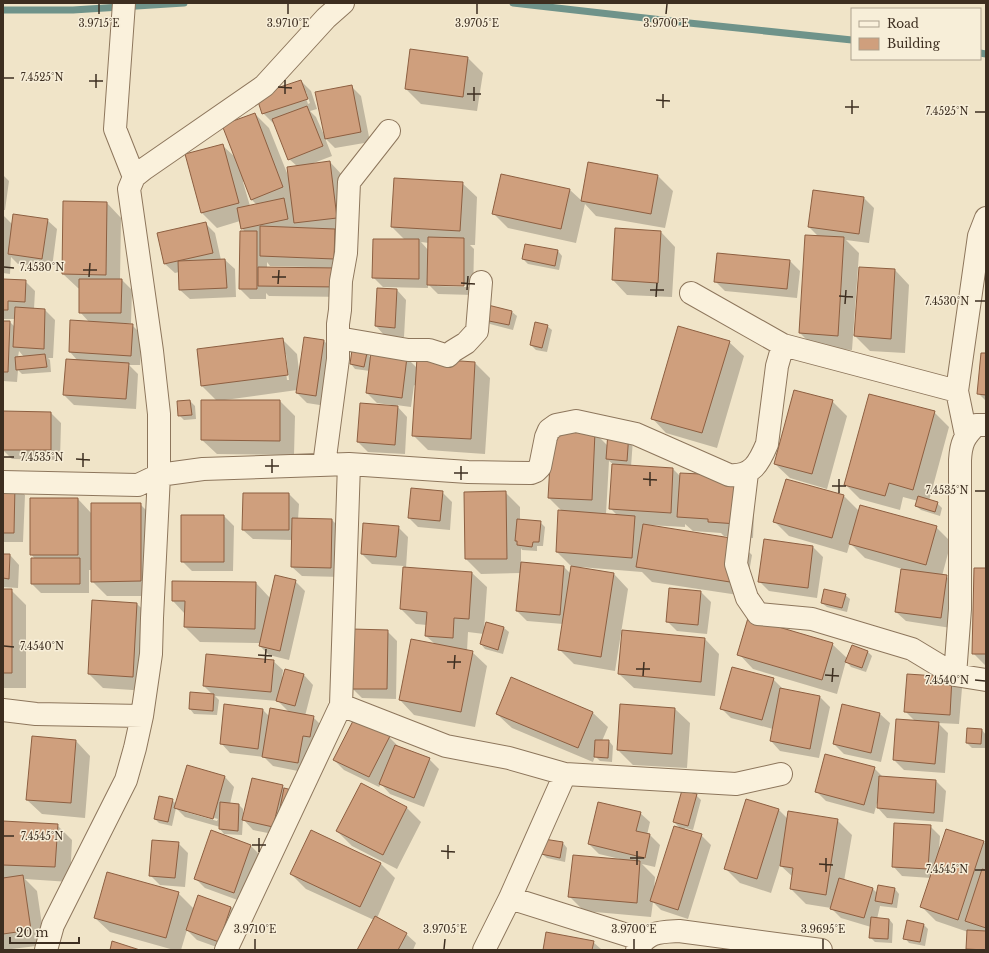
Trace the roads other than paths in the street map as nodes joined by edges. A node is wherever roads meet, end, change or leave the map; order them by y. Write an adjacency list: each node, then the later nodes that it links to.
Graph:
1 (124, 3): 4 (street)
2 (343, 3): 4 (street)
3 (389, 131): 8 (street)
4 (134, 177): 16 (street)
5 (986, 218): 10 (street)
6 (481, 282): 8 (street)
7 (691, 293): 9 (street)
8 (338, 338): 14 (street)
9 (783, 345): 10 (street); 15 (street)
10 (957, 391): 12 (street)
11 (986, 424): 12 (street)
12 (966, 435): 18 (street)
13 (349, 464): 14 (street); 15 (street); 20 (street)
14 (324, 465): 16 (street)
15 (747, 472): 18 (street)
16 (159, 475): 17 (street); 22 (street)
17 (3, 482)
18 (955, 675): 19 (street)
19 (986, 680)
20 (341, 705): 23 (street); 28 (street)
21 (3, 710): 22 (street)
22 (142, 716): 27 (street)
23 (565, 774): 24 (street); 25 (street)
24 (781, 774)
25 (510, 898): 26 (street); 29 (street)
26 (640, 945): 30 (street)
27 (46, 950)
28 (226, 950)
29 (484, 950)
30 (821, 950)

